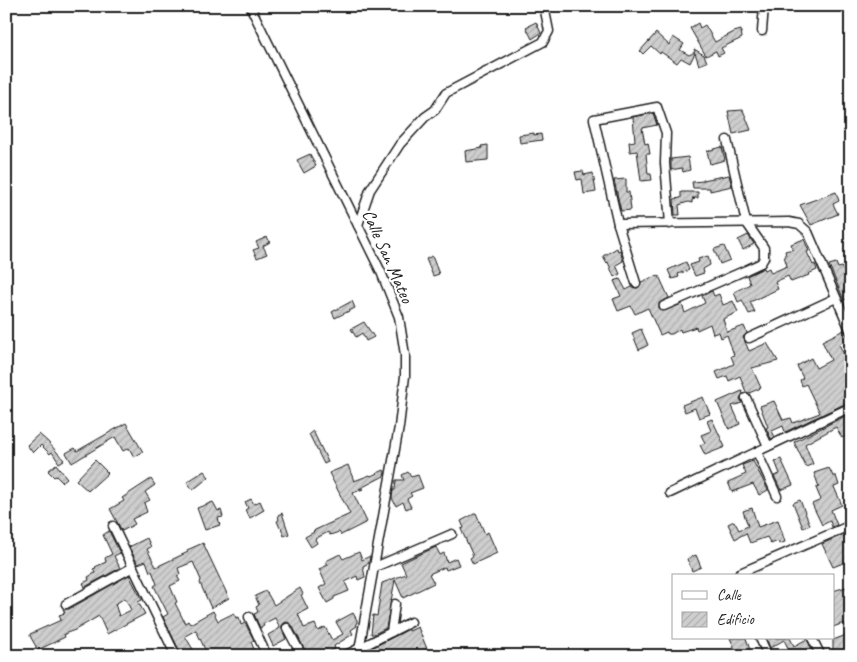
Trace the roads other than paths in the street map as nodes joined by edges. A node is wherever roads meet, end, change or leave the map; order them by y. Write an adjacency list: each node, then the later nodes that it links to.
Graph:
1 (250, 6): 9 (street, Calle San Mateo)
2 (544, 6): 9 (street)
3 (764, 6): 4 (street)
4 (762, 31)
5 (726, 140): 6 (street)
6 (746, 222): 8 (street); 11 (street); 12 (street)
7 (618, 224): 8 (street); 8 (street); 10 (street)
8 (670, 224)
9 (358, 225): 25 (street, Calle San Mateo)
10 (636, 283)
11 (836, 298): 13 (street); 14 (street)
12 (664, 306)
13 (851, 332)
14 (749, 338)
15 (746, 398): 17 (street)
16 (851, 407): 17 (street)
17 (768, 446): 18 (street)
18 (757, 452): 19 (street); 20 (street)
19 (670, 494)
20 (777, 496)
21 (851, 525): 26 (street)
22 (113, 526): 24 (street)
23 (452, 534): 25 (street)
24 (133, 567): 27 (street); 36 (street)
25 (374, 567): 35 (street, Calle San Mateo)
26 (741, 574)
27 (66, 604)
28 (395, 604): 32 (street)
29 (249, 617): 37 (street)
30 (411, 622): 32 (street)
31 (287, 628): 38 (street)
32 (391, 632): 35 (street)
33 (761, 640): 40 (street)
34 (813, 640): 41 (street)
35 (359, 652): 39 (street)
36 (176, 656)
37 (267, 656)
38 (302, 656)
39 (344, 656)
40 (768, 656)
41 (821, 656)

